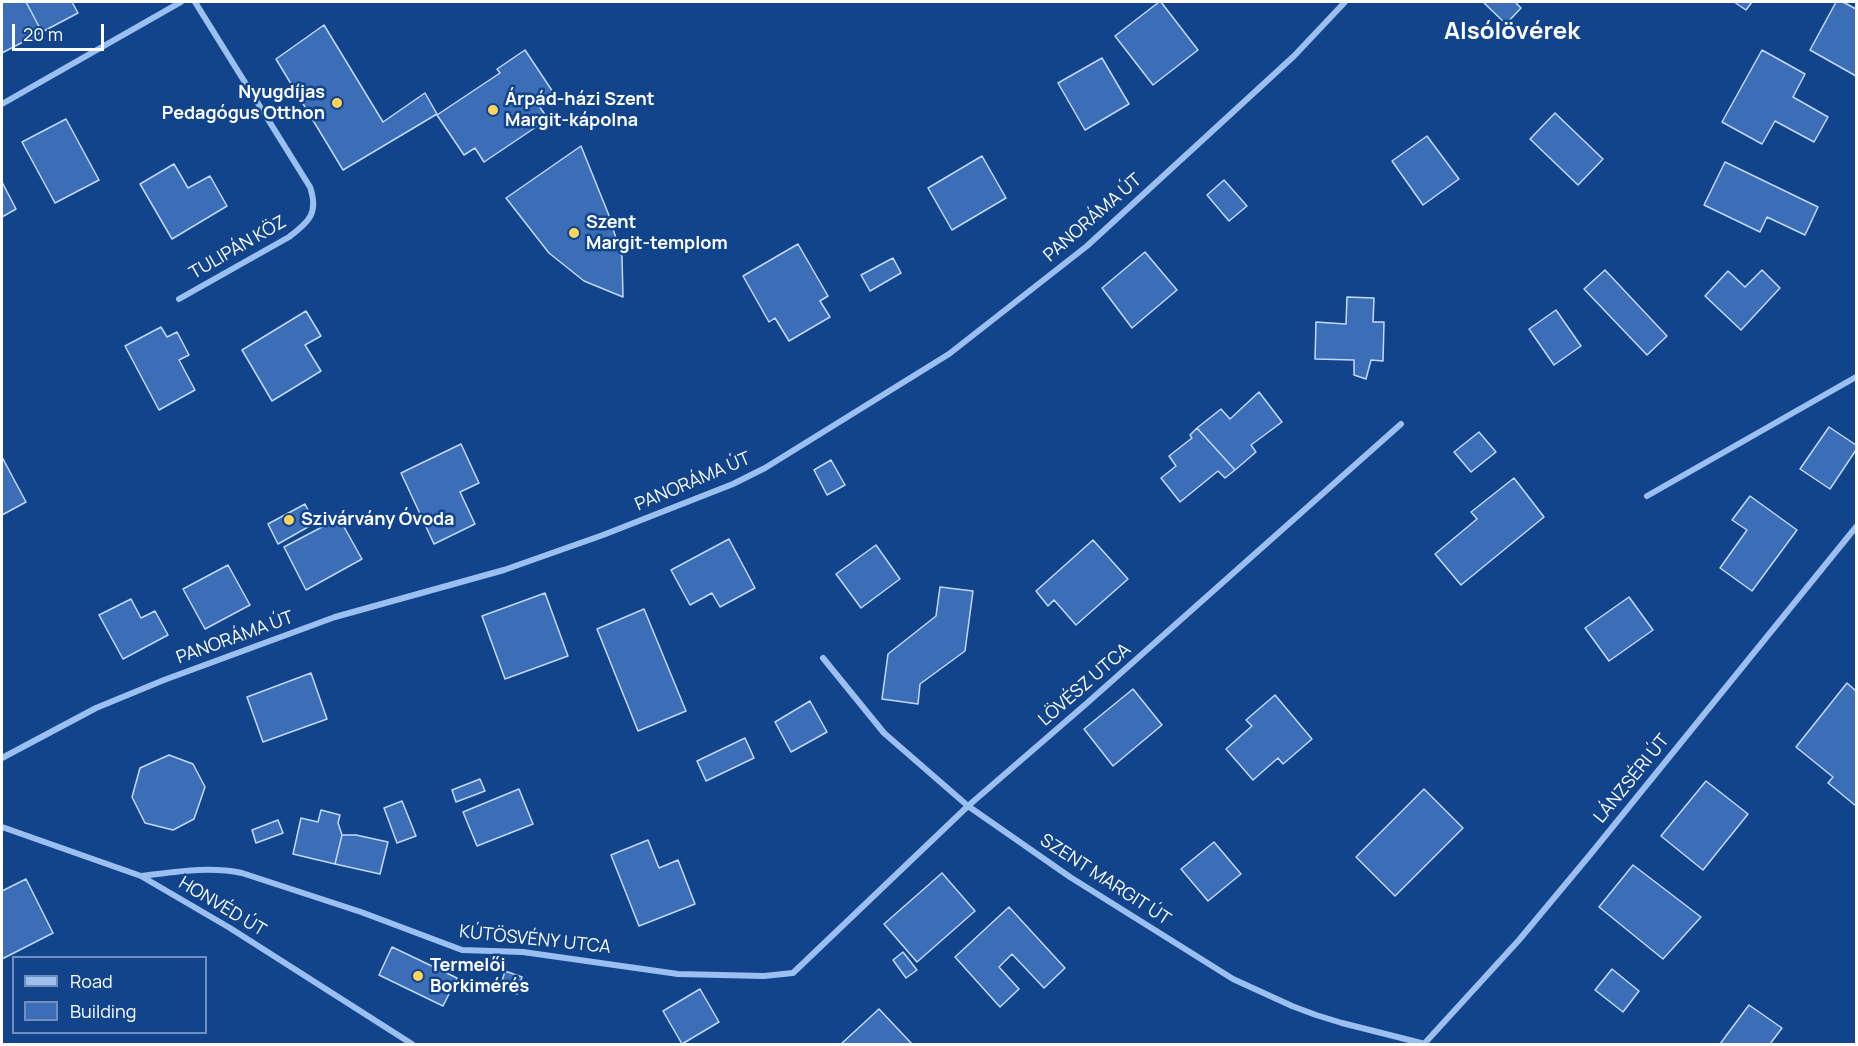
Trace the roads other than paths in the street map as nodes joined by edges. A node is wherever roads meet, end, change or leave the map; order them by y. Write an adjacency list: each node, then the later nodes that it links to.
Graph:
1 (181, 2): 4 (street)
2 (195, 2): 5 (street, TULIPÁN KÖZ)
3 (1346, 2): 11 (street, PANORÁMA ÚT)
4 (2, 104)
5 (179, 299)
6 (1857, 377): 8 (street)
7 (1401, 424): 12 (street, LÖVÉSZ UTCA)
8 (1647, 496)
9 (1857, 527): 18 (street, LÁNZSÉRI ÚT)
10 (824, 657): 12 (street, SZENT MARGIT ÚT)
11 (2, 758)
12 (968, 806): 15 (street, LÖVÉSZ UTCA); 18 (street, SZENT MARGIT ÚT)
13 (2, 827): 14 (street, HONVÉD ÚT)
14 (141, 876): 15 (street, KÚTÖSVÉNY UTCA); 16 (street, HONVÉD ÚT)
15 (793, 972)
16 (412, 1044)
17 (1416, 1044): 18 (street)
18 (1424, 1044)

